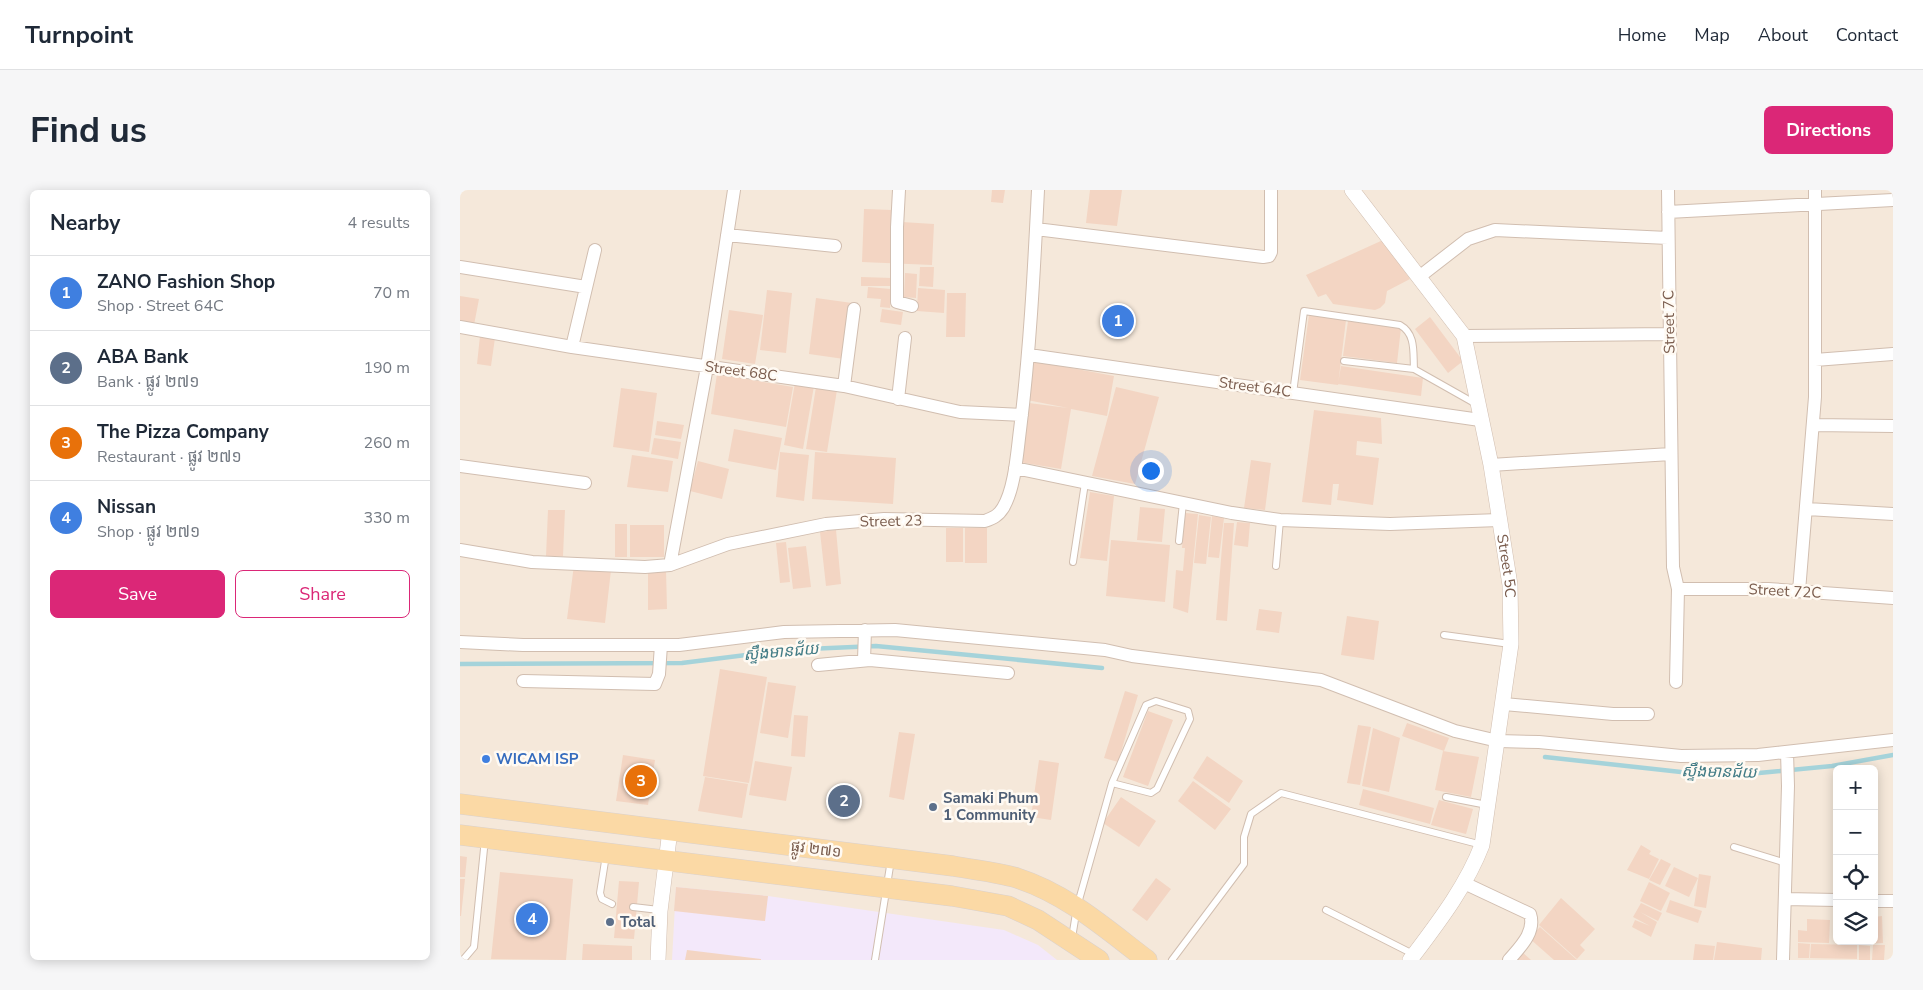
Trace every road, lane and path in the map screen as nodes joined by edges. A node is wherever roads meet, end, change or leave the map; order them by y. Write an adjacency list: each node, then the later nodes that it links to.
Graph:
1 (734, 190): 12 (street)
2 (899, 190): 19 (street)
3 (1038, 190): 11 (street, Street 23)
4 (1271, 190): 11 (street)
5 (1352, 190): 17 (street, Street 5C)
6 (1668, 190): 10 (street, Street 7C)
7 (1815, 190): 9 (street)
8 (1893, 200): 9 (street)
9 (1816, 206): 10 (street); 28 (street)
10 (1668, 212): 13 (street, Street 7C)
11 (1036, 229): 27 (street, Street 23)
12 (727, 235): 14 (street); 30 (street)
13 (1668, 238): 17 (street); 22 (street, Street 7C)
14 (835, 246)
15 (595, 250): 18 (street)
16 (460, 267): 18 (street)
17 (1419, 277): 23 (street, Street 5C)
18 (586, 287): 25 (street)
19 (912, 306)
20 (854, 309): 32 (street)
21 (460, 327): 25 (street, Street 68C)
22 (1669, 334): 23 (street); 40 (street, Street 7C)
23 (1464, 336): 35 (street, Street 5C)
24 (905, 338): 34 (street)
25 (572, 346): 30 (street, Street 68C)
26 (1893, 354): 28 (street)
27 (1029, 355): 33 (street, Street 64C); 36 (street, Street 23)
28 (1814, 360): 38 (street)
29 (1344, 361): 31 (lane)
30 (707, 367): 32 (street, Street 68C); 54 (street)
31 (1414, 369): 33 (lane); 35 (lane)
32 (844, 386): 34 (street, Street 68C)
33 (1293, 393): 37 (street, Street 64C)
34 (898, 399): 36 (street, Street 68C)
35 (1478, 404): 37 (street, Street 5C)
36 (1022, 415): 43 (street, Street 23)
37 (1480, 420): 41 (street, Street 5C)
38 (1813, 425): 39 (street); 47 (street)
39 (1893, 426)
40 (1671, 454): 41 (street); 56 (street, Street 7C)
41 (1491, 465): 50 (street, Street 5C)
42 (460, 466): 44 (street)
43 (1015, 468): 45 (street); 54 (street, Street 23)
44 (585, 483)
45 (1085, 483): 46 (street); 53 (lane)
46 (1183, 502): 49 (street); 51 (lane)
47 (1806, 509): 48 (street); 57 (street)
48 (1893, 514)
49 (1280, 520): 50 (street); 55 (lane)
50 (1499, 520): 62 (street, Street 5C)
51 (1179, 541)
52 (460, 550): 54 (street, Street 23)
53 (1073, 562)
54 (670, 565)
55 (1276, 566)
56 (1678, 589): 57 (street, Street 72C); 68 (street, Street 7C)
57 (1799, 591): 58 (street, Street 72C)
58 (1893, 598)
59 (864, 634): 63 (street); 64 (street); 72 (street)
60 (1444, 635): 62 (lane)
61 (460, 642): 63 (street)
62 (1511, 644): 69 (street, Street 5C)
63 (661, 650): 67 (street)
64 (864, 658): 65 (street); 66 (street)
65 (818, 665)
66 (1008, 673)
67 (523, 681)
68 (1676, 682)
69 (1504, 704): 70 (street); 72 (street, Street 5C)
70 (1648, 714)
71 (1893, 740): 73 (street)
72 (1498, 741): 73 (street); 77 (street, Street 5C)
73 (1788, 757): 86 (street)
74 (1112, 783): 74 (lane); 95 (lane)
75 (1446, 796): 77 (lane)
76 (460, 804): 78 (main road, ផ្លូវ ២៧១)
77 (1488, 805): 81 (street, Street 5C)
78 (670, 830): 84 (main road, ផ្លូវ ២៧១); 85 (street)
79 (460, 835): 80 (main road, ផ្លូវ ២៧១)
80 (486, 838): 83 (main road, ផ្លូវ ២៧១); 100 (lane)
81 (1482, 845): 87 (street, Street 5C); 105 (lane)
82 (1734, 847): 86 (lane)
83 (606, 853): 85 (main road, ផ្លូវ ២៧១); 93 (lane)
84 (891, 858): 88 (lane); 95 (main road, ផ្លូវ ២៧១)
85 (666, 861): 88 (main road, ផ្លូវ ២៧១); 96 (street)
86 (1786, 863): 89 (street)
87 (1464, 884): 99 (street, Street 5C); 106 (street)
88 (886, 888): 98 (main road, ផ្លូវ ២៧១); 102 (lane)
89 (1785, 899): 90 (street); 107 (street)
90 (1833, 900)
91 (1878, 901): 92 (street)
92 (1893, 901)
93 (612, 904)
94 (633, 907): 96 (lane)
95 (1077, 907): 98 (lane); 104 (main road, ផ្លូវ ២៧១)
96 (660, 910): 101 (street)
97 (1326, 910): 99 (lane)
98 (1071, 940): 103 (main road, ផ្លូវ ២៧១)
99 (1412, 957)
100 (463, 960)
101 (658, 960)
102 (875, 960)
103 (1099, 960)
104 (1147, 960)
105 (1172, 960)
106 (1509, 960)
107 (1783, 960)

